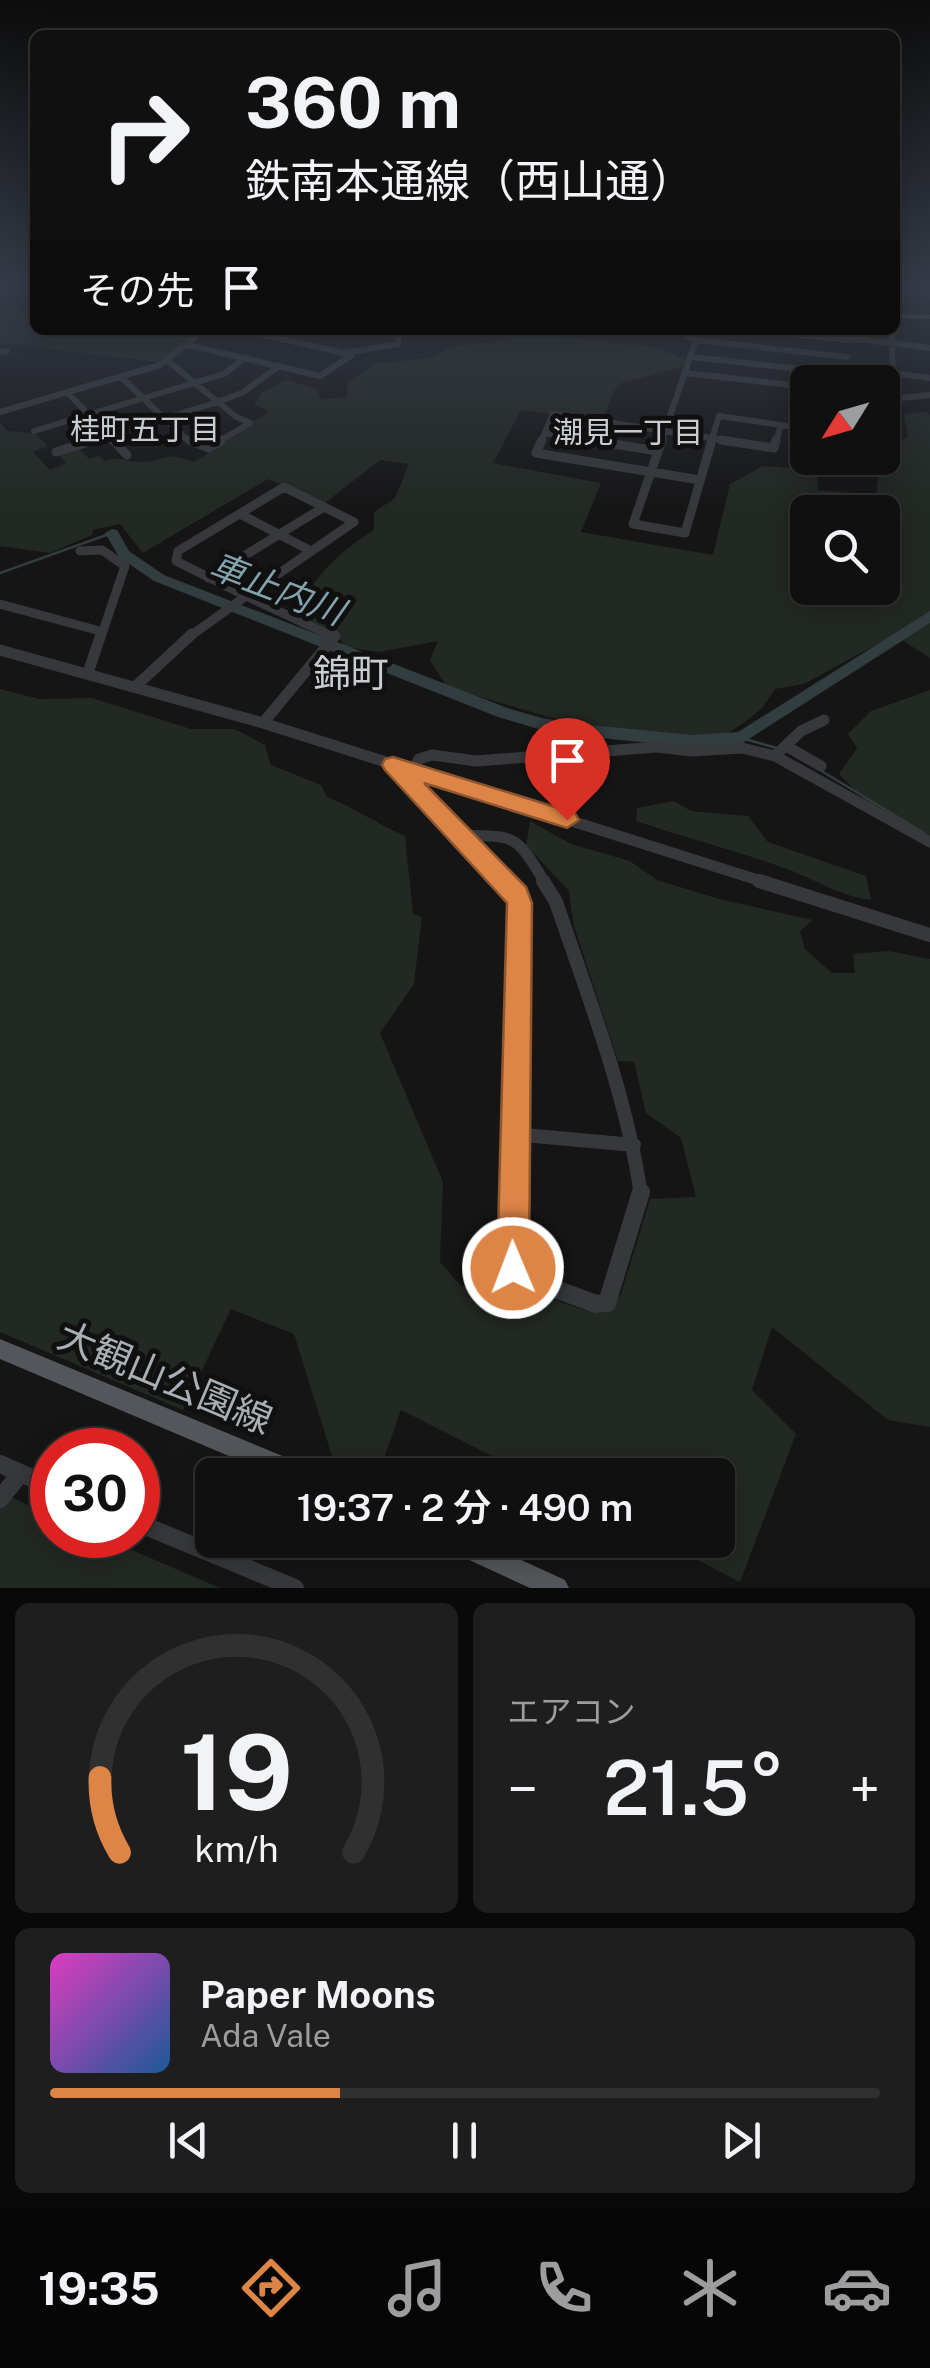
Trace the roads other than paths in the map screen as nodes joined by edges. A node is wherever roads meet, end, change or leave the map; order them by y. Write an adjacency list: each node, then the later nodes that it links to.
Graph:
1 (168, 361): 11 (street); 13 (street)
2 (245, 361): 13 (street)
3 (257, 361): 7 (street)
4 (343, 361): 7 (street)
5 (689, 361): 9 (street)
6 (733, 361): 8 (street)
7 (279, 366): 19 (street)
8 (790, 368)
9 (686, 373): 14 (street); 26 (street)
10 (900, 375): 12 (street)
11 (121, 377): 15 (street); 17 (street)
12 (930, 378)
13 (195, 382): 17 (street); 19 (street)
14 (790, 384)
15 (67, 392): 20 (street); 21 (street)
16 (930, 395): 18 (street)
17 (143, 398): 21 (street); 22 (street)
18 (900, 399)
19 (217, 402): 22 (street); 22 (street)
20 (0, 412)
21 (89, 414): 25 (street); 28 (street)
22 (164, 419): 28 (street)
23 (781, 425): 24 (street); 29 (street); 29 (street)
24 (790, 426)
25 (34, 431)
26 (665, 431): 27 (street); 29 (street); 30 (street)
27 (545, 433): 30 (street); 33 (street)
28 (109, 436): 31 (street); 32 (street)
29 (712, 438): 34 (street)
30 (658, 451): 33 (street)
31 (56, 452)
32 (127, 454)
33 (651, 472): 34 (street); 34 (street)
34 (700, 480)
35 (324, 507): 36 (street); 37 (street); 38 (street)
36 (240, 514): 37 (street); 40 (street)
37 (278, 534): 38 (street); 40 (street)
38 (311, 551): 41 (street)
39 (80, 552): 43 (street)
40 (208, 578): 41 (street)
41 (246, 596): 46 (street); 48 (street)
42 (0, 604): 43 (street)
43 (100, 632): 45 (street)
44 (0, 650): 45 (street)
45 (88, 673): 46 (street)
46 (136, 686): 48 (street)
47 (824, 720): 49 (street)
48 (263, 723): 50 (street)
49 (781, 750): 51 (street); 52 (street); 54 (street)
50 (393, 765): 52 (street); 53 (street)
51 (821, 766)
52 (414, 770): 55 (street)
53 (457, 835): 56 (street); 57 (street)
54 (930, 842)
55 (930, 935)
56 (513, 1134): 57 (street); 57 (street)
57 (634, 1145)
58 (0, 1349): 59 (main road, 大観山公園線)
59 (260, 1458)
60 (0, 1464): 61 (street)
61 (20, 1474): 62 (street); 63 (street)
62 (30, 1478)
63 (0, 1499)
64 (160, 1532): 67 (street)
65 (485, 1558): 66 (main road)
66 (526, 1580): 68 (main road)
67 (295, 1588)
68 (556, 1588)

